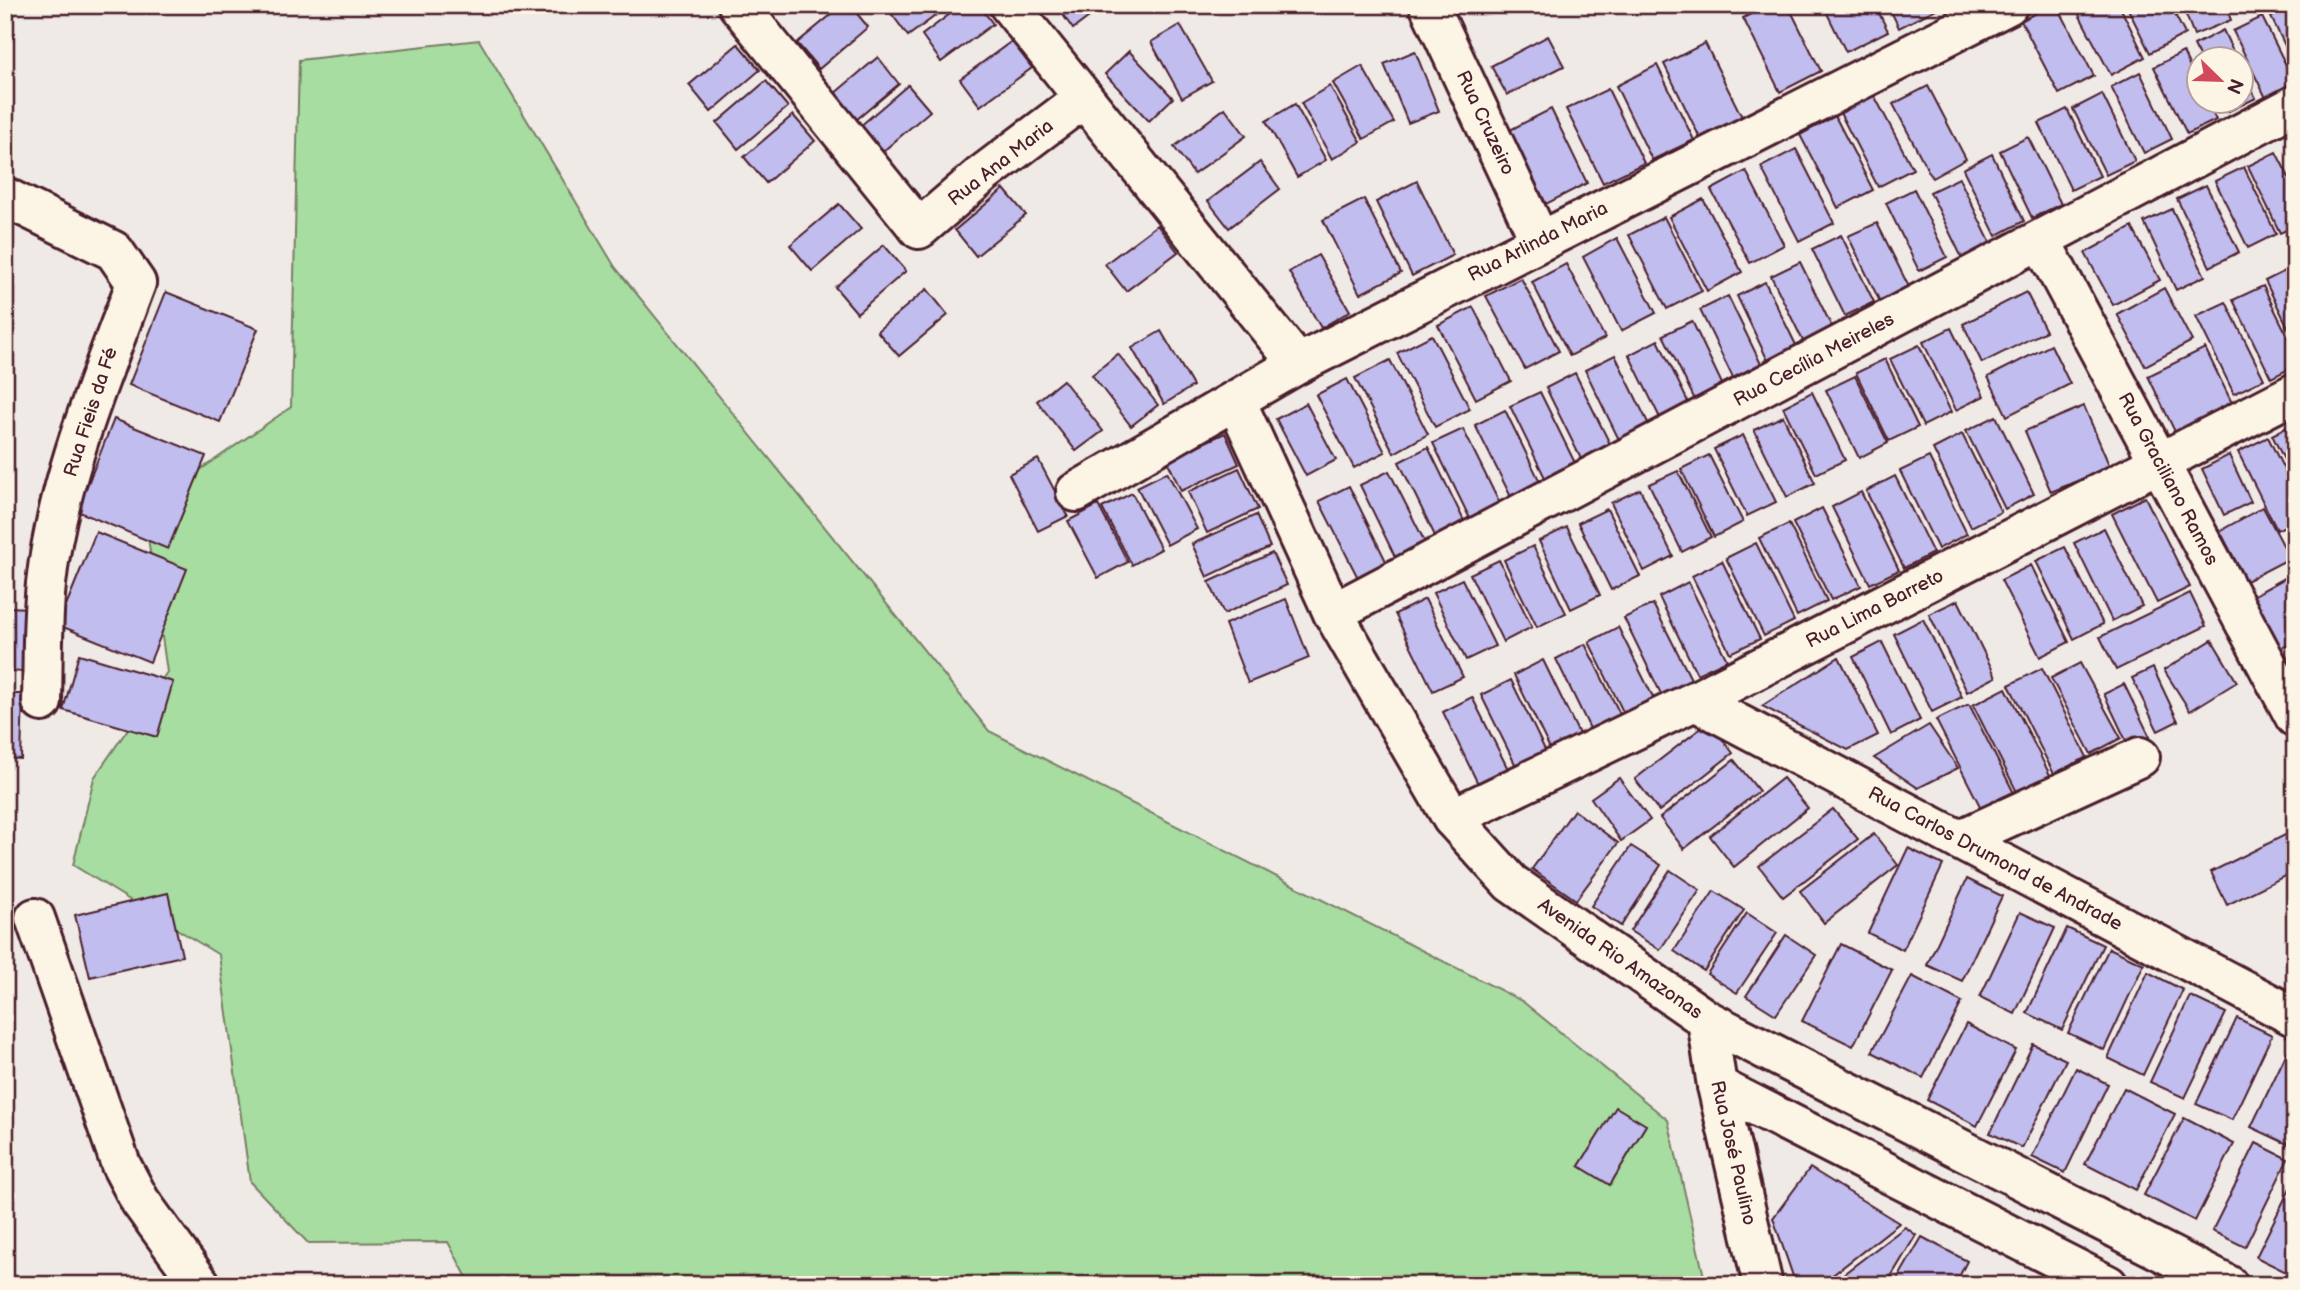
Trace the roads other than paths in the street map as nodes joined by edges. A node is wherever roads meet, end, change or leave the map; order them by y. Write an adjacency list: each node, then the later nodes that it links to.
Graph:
1 (738, 5): 5 (street, Rua Ana Maria)
2 (1009, 5): 5 (street)
3 (1429, 5): 8 (street, Rua Cruzeiro)
4 (2008, 5): 8 (street, Rua Arlinda Maria)
5 (1084, 98): 10 (street)
6 (2295, 105): 9 (street, Rua Cecília Meireles)
7 (5, 197): 18 (street, Rua Fieis da Fé)
8 (1540, 241): 10 (street, Rua Arlinda Maria)
9 (2041, 241): 13 (street, Rua Graciliano Ramos); 15 (street, Rua Cecília Meireles)
10 (1298, 364): 12 (street, Rua Arlinda Maria)
11 (2295, 393): 13 (street, Rua Lima Barreto)
12 (1236, 401): 14 (street, Rua Arlinda Maria); 15 (street, Avenida Rio Amazonas)
13 (2159, 463): 16 (street, Rua Graciliano Ramos); 17 (street, Rua Lima Barreto)
14 (1076, 492)
15 (1333, 613): 20 (street, Avenida Rio Amazonas)
16 (2289, 692)
17 (1695, 701): 20 (street, Rua Lima Barreto); 21 (street, Rua Carlos Drumond de Andrade)
18 (42, 702)
19 (2140, 757): 21 (street)
20 (1452, 818): 24 (street, Avenida Rio Amazonas)
21 (1959, 840): 23 (street, Rua Carlos Drumond de Andrade)
22 (36, 918): 26 (street)
23 (2295, 1017)
24 (1707, 1020): 25 (street, Rua José Paulino); 29 (street, Avenida Rio Amazonas)
25 (1717, 1086): 27 (street, Rua José Paulino); 28 (street)
26 (201, 1285)
27 (1763, 1285)
28 (2108, 1285)
29 (2228, 1285)

